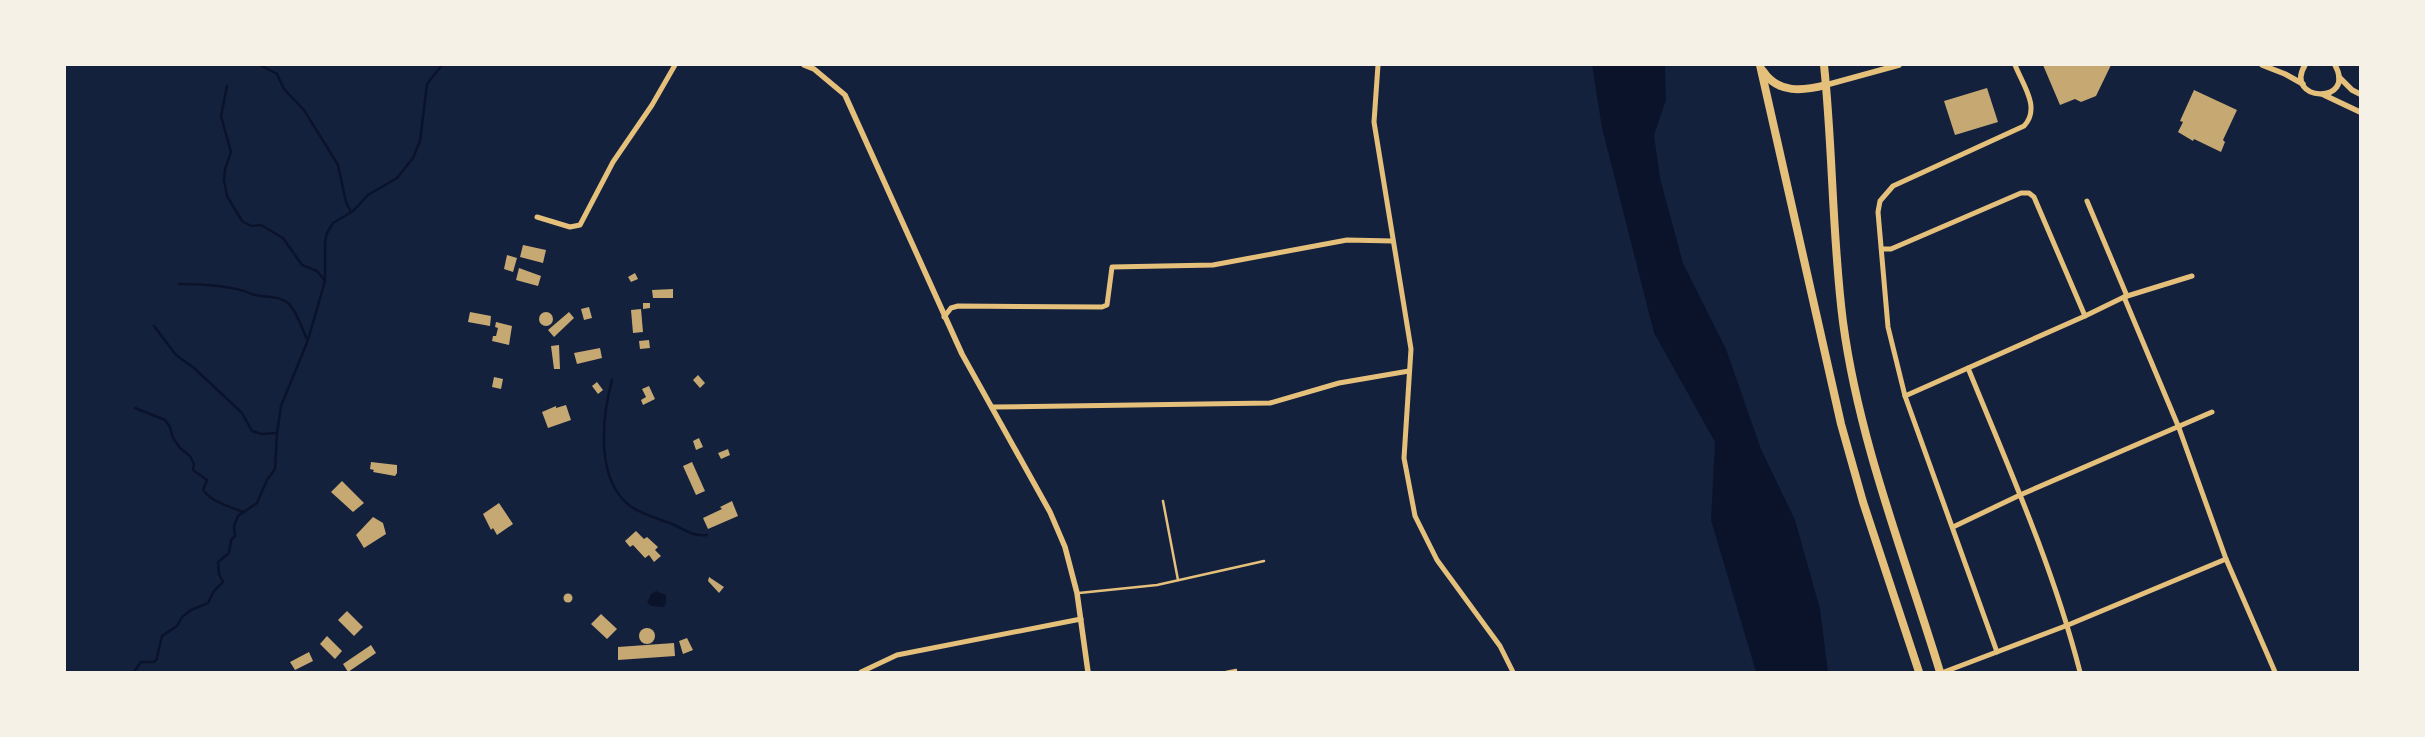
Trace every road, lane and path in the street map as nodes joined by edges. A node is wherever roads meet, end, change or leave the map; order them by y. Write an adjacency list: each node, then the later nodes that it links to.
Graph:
1 (674, 65): 18 (street)
2 (804, 65): 24 (street)
3 (1378, 65): 19 (street)
4 (1760, 65): 12 (main road); 46 (main road)
5 (1824, 65): 12 (main road)
6 (1900, 65): 12 (street)
7 (2015, 65): 20 (street)
8 (2262, 65): 13 (street)
9 (2305, 65): 13 (street)
10 (2335, 65): 11 (street)
11 (2339, 77): 14 (street); 15 (street)
12 (1826, 84): 47 (main road)
13 (2303, 84): 15 (street)
14 (2360, 94)
15 (2324, 95): 16 (street)
16 (2360, 112)
17 (2087, 201): 22 (street)
18 (537, 217)
19 (1393, 241): 24 (street); 26 (street)
20 (1882, 249): 23 (street); 27 (street)
21 (2192, 276): 22 (street)
22 (2126, 296): 23 (street); 30 (street)
23 (2084, 316): 25 (street)
24 (944, 317): 28 (street)
25 (1968, 368): 27 (street); 31 (street)
26 (1409, 371): 28 (street); 45 (street)
27 (1905, 396): 33 (street)
28 (993, 407): 37 (street)
29 (2212, 412): 30 (street)
30 (2179, 428): 31 (street); 34 (street)
31 (2020, 495): 33 (street); 39 (street)
32 (1163, 501): 36 (lane)
33 (1953, 527): 40 (street)
34 (2226, 559): 39 (street); 50 (street)
35 (1264, 561): 36 (lane)
36 (1178, 580): 37 (lane)
37 (1077, 593): 38 (street)
38 (1081, 619): 42 (street); 43 (street)
39 (2068, 625): 40 (street); 49 (street)
40 (1998, 652): 48 (street)
41 (1236, 670): 44 (lane)
42 (861, 672)
43 (1088, 672)
44 (1226, 672)
45 (1513, 672)
46 (1919, 672)
47 (1940, 672)
48 (1944, 672)
49 (2080, 672)
50 (2275, 672)

